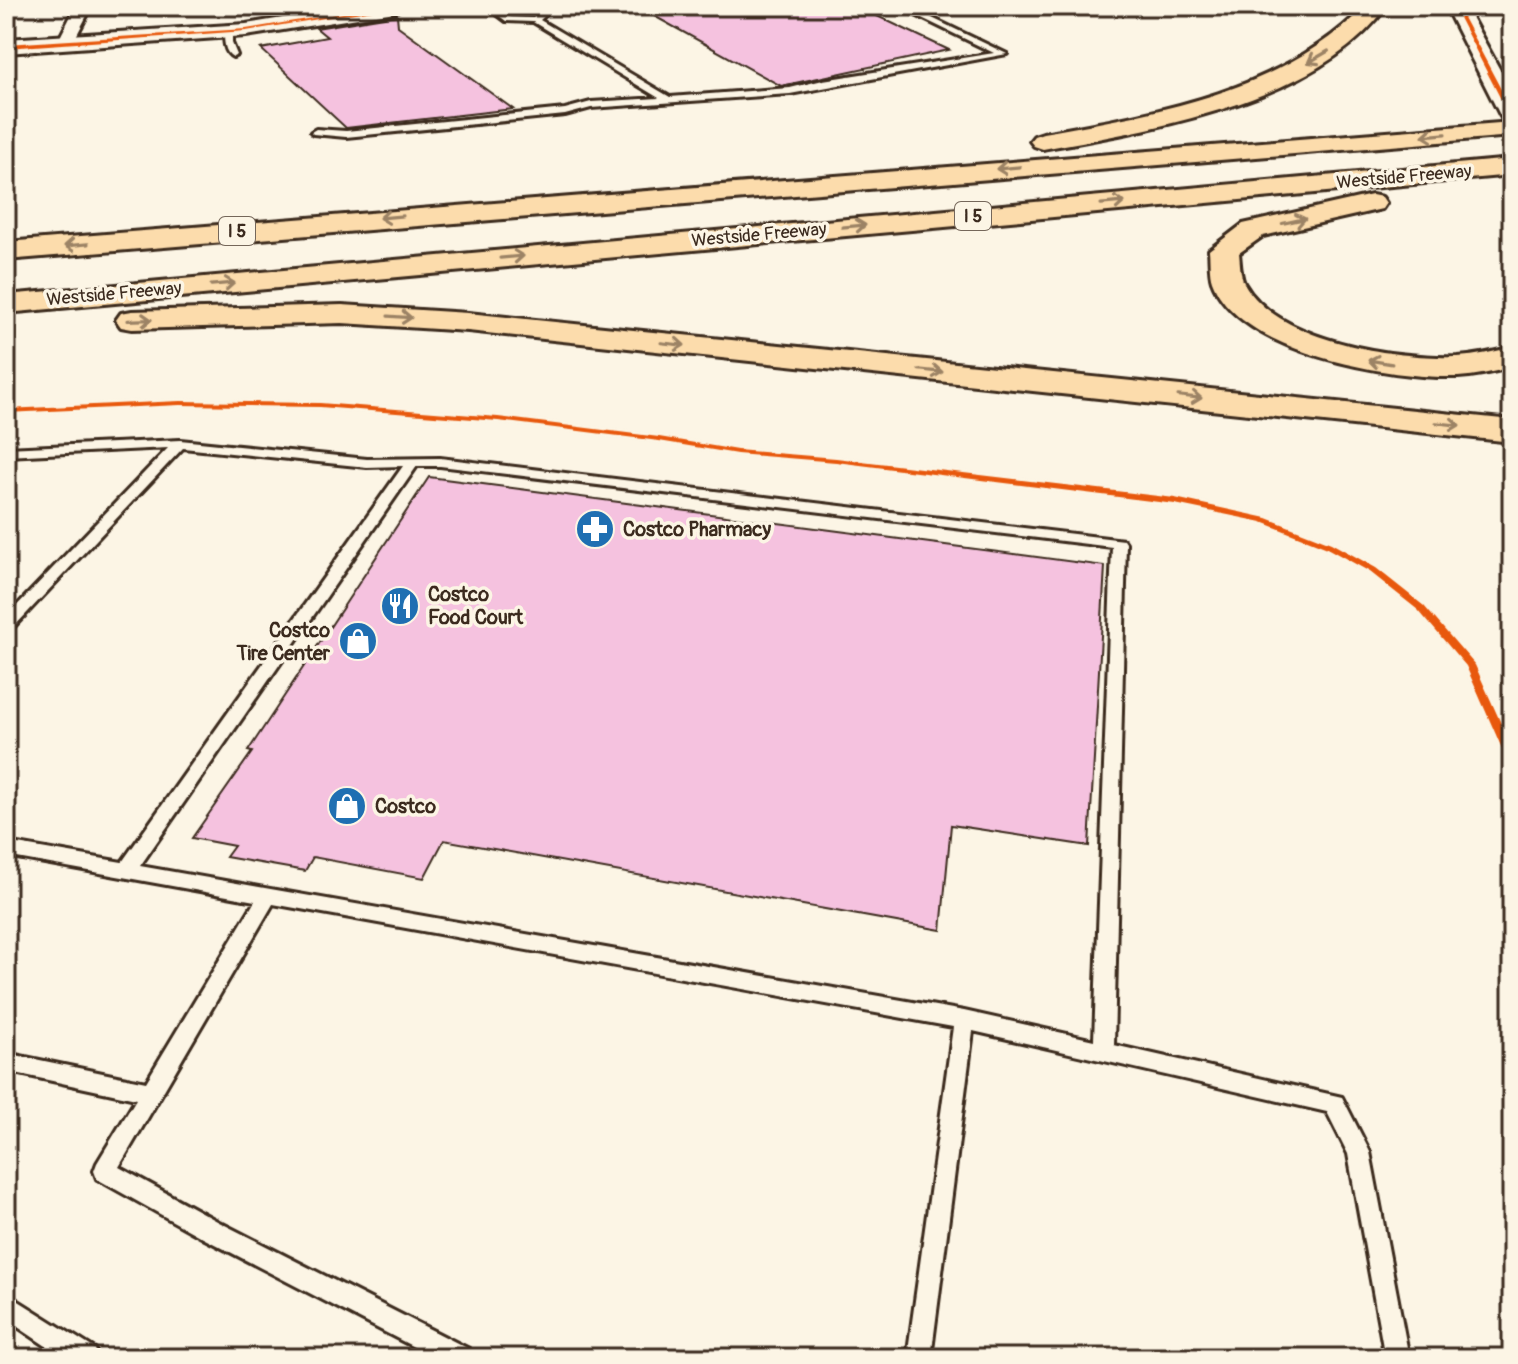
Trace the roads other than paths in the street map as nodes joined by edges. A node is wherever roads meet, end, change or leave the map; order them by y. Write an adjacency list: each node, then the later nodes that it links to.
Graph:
1 (84, 6): 10 (street)
2 (490, 6): 8 (lane)
3 (541, 6): 8 (lane)
4 (901, 6): 13 (lane)
5 (1377, 6): 18 (highway, one-way to 18)
6 (1455, 6): 14 (street)
7 (388, 7): 9 (street)
8 (535, 20): 13 (lane)
9 (228, 31): 10 (street); 12 (lane)
10 (65, 43): 11 (street)
11 (6, 46)
12 (233, 55)
13 (669, 100): 16 (lane)
14 (1512, 115)
15 (1512, 129): 18 (highway, Westside Freeway / I 5, one-way to 18)
16 (316, 132)
17 (1512, 170): 20 (highway, Westside Freeway / I 5, one-way to 17); 22 (highway, one-way to 17)
18 (469, 211): 19 (highway, Westside Freeway / I 5, one-way to 19)
19 (6, 251)
20 (6, 304)
21 (6, 325): 23 (highway, one-way to 23)
22 (1512, 357)
23 (1512, 431)
24 (180, 444): 25 (lane); 26 (lane); 27 (lane)
25 (6, 452)
26 (413, 462): 29 (lane); 32 (lane)
27 (6, 626)
28 (6, 849): 29 (lane)
29 (126, 871): 30 (lane)
30 (268, 896): 31 (lane); 34 (lane)
31 (964, 1020): 32 (lane); 39 (lane)
32 (1104, 1052): 40 (lane)
33 (6, 1062): 34 (lane)
34 (151, 1093): 36 (lane)
35 (6, 1305): 37 (lane)
36 (432, 1352): 38 (lane)
37 (86, 1358)
38 (460, 1358)
39 (919, 1358)
40 (1397, 1358)

